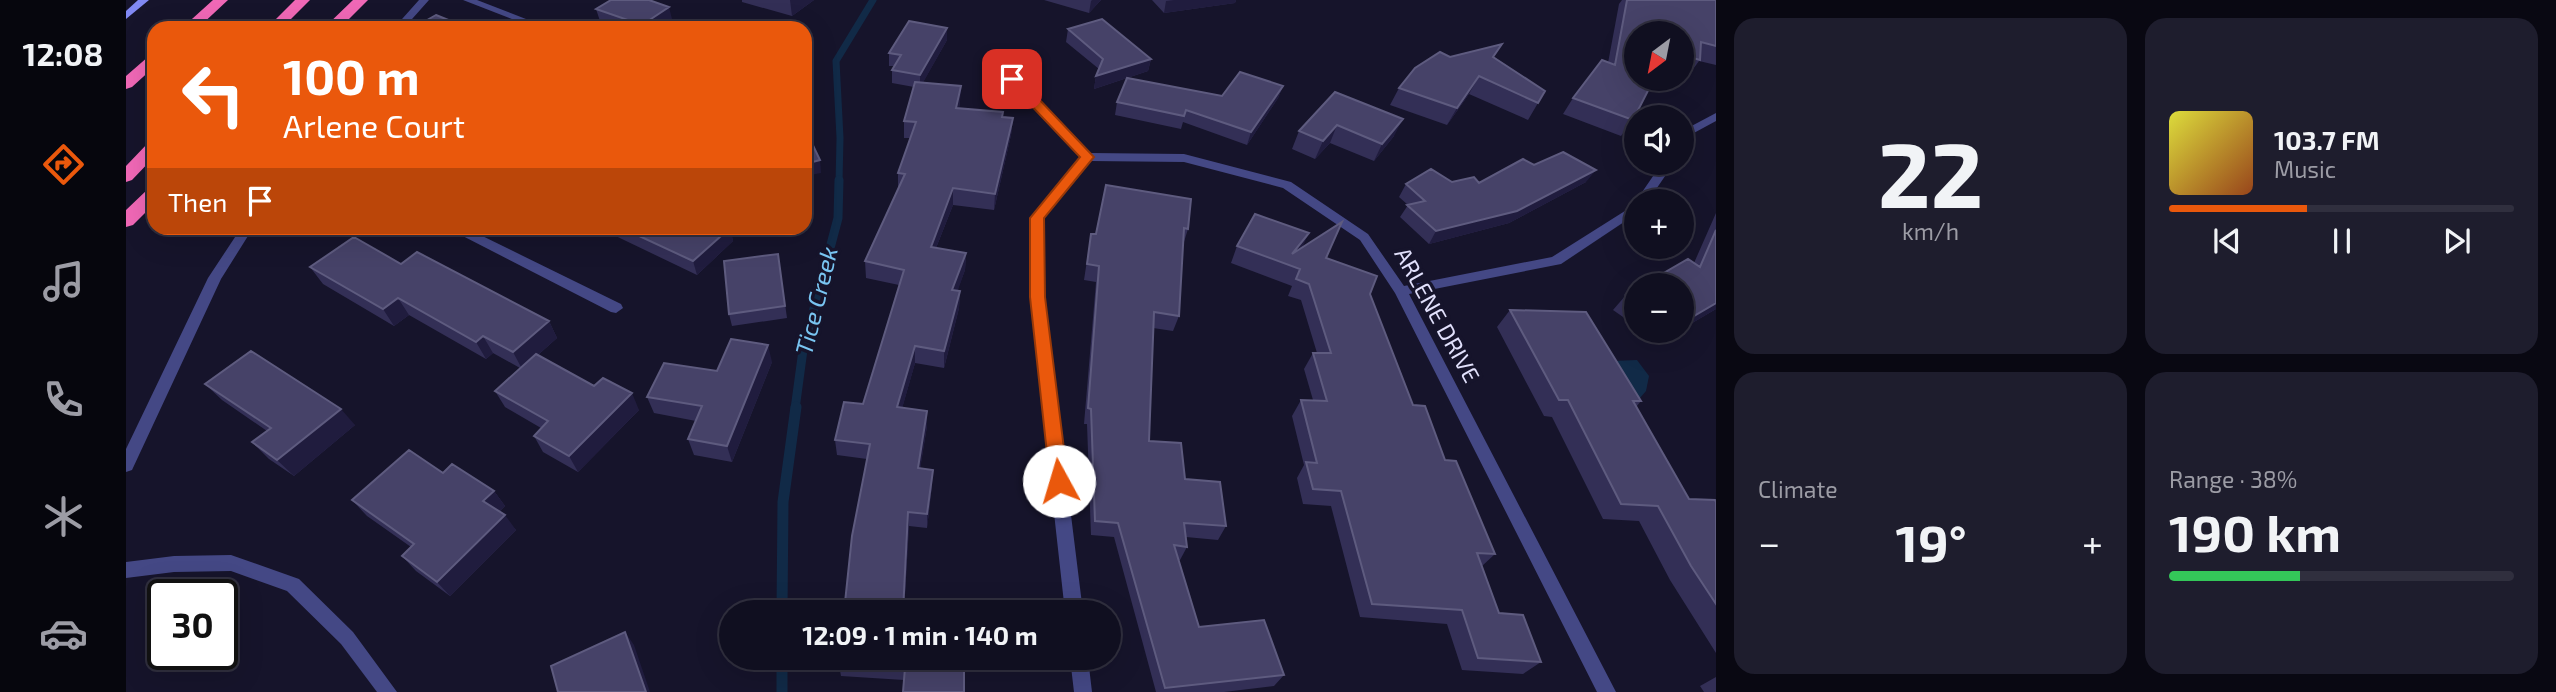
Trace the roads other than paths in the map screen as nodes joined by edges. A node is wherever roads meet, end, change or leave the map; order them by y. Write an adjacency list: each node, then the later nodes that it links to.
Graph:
1 (144, 0): 7 (main road)
2 (221, 0): 8 (highway)
3 (303, 0): 9 (highway)
4 (361, 0): 10 (highway)
5 (425, 0): 11 (street)
6 (468, 0): 12 (street)
7 (126, 16)
8 (197, 21)
9 (281, 21)
10 (338, 21)
11 (406, 21)
12 (525, 21)
13 (147, 65): 15 (highway)
14 (1012, 79): 19 (street)
15 (126, 84)
16 (1716, 116): 17 (street)
17 (1694, 129)
18 (147, 154): 20 (highway)
19 (1087, 157): 26 (street, ARLENE DRIVE); 30 (street)
20 (126, 176)
21 (147, 200): 23 (highway)
22 (1624, 216): 26 (street)
23 (126, 221)
24 (243, 235): 28 (street)
25 (471, 235): 27 (street)
26 (1401, 291): 34 (street, ARLENE DRIVE)
27 (616, 308)
28 (126, 466)
29 (126, 570): 32 (street)
30 (1073, 600)
31 (1080, 670): 33 (street)
32 (388, 692)
33 (1083, 692)
34 (1607, 692)

